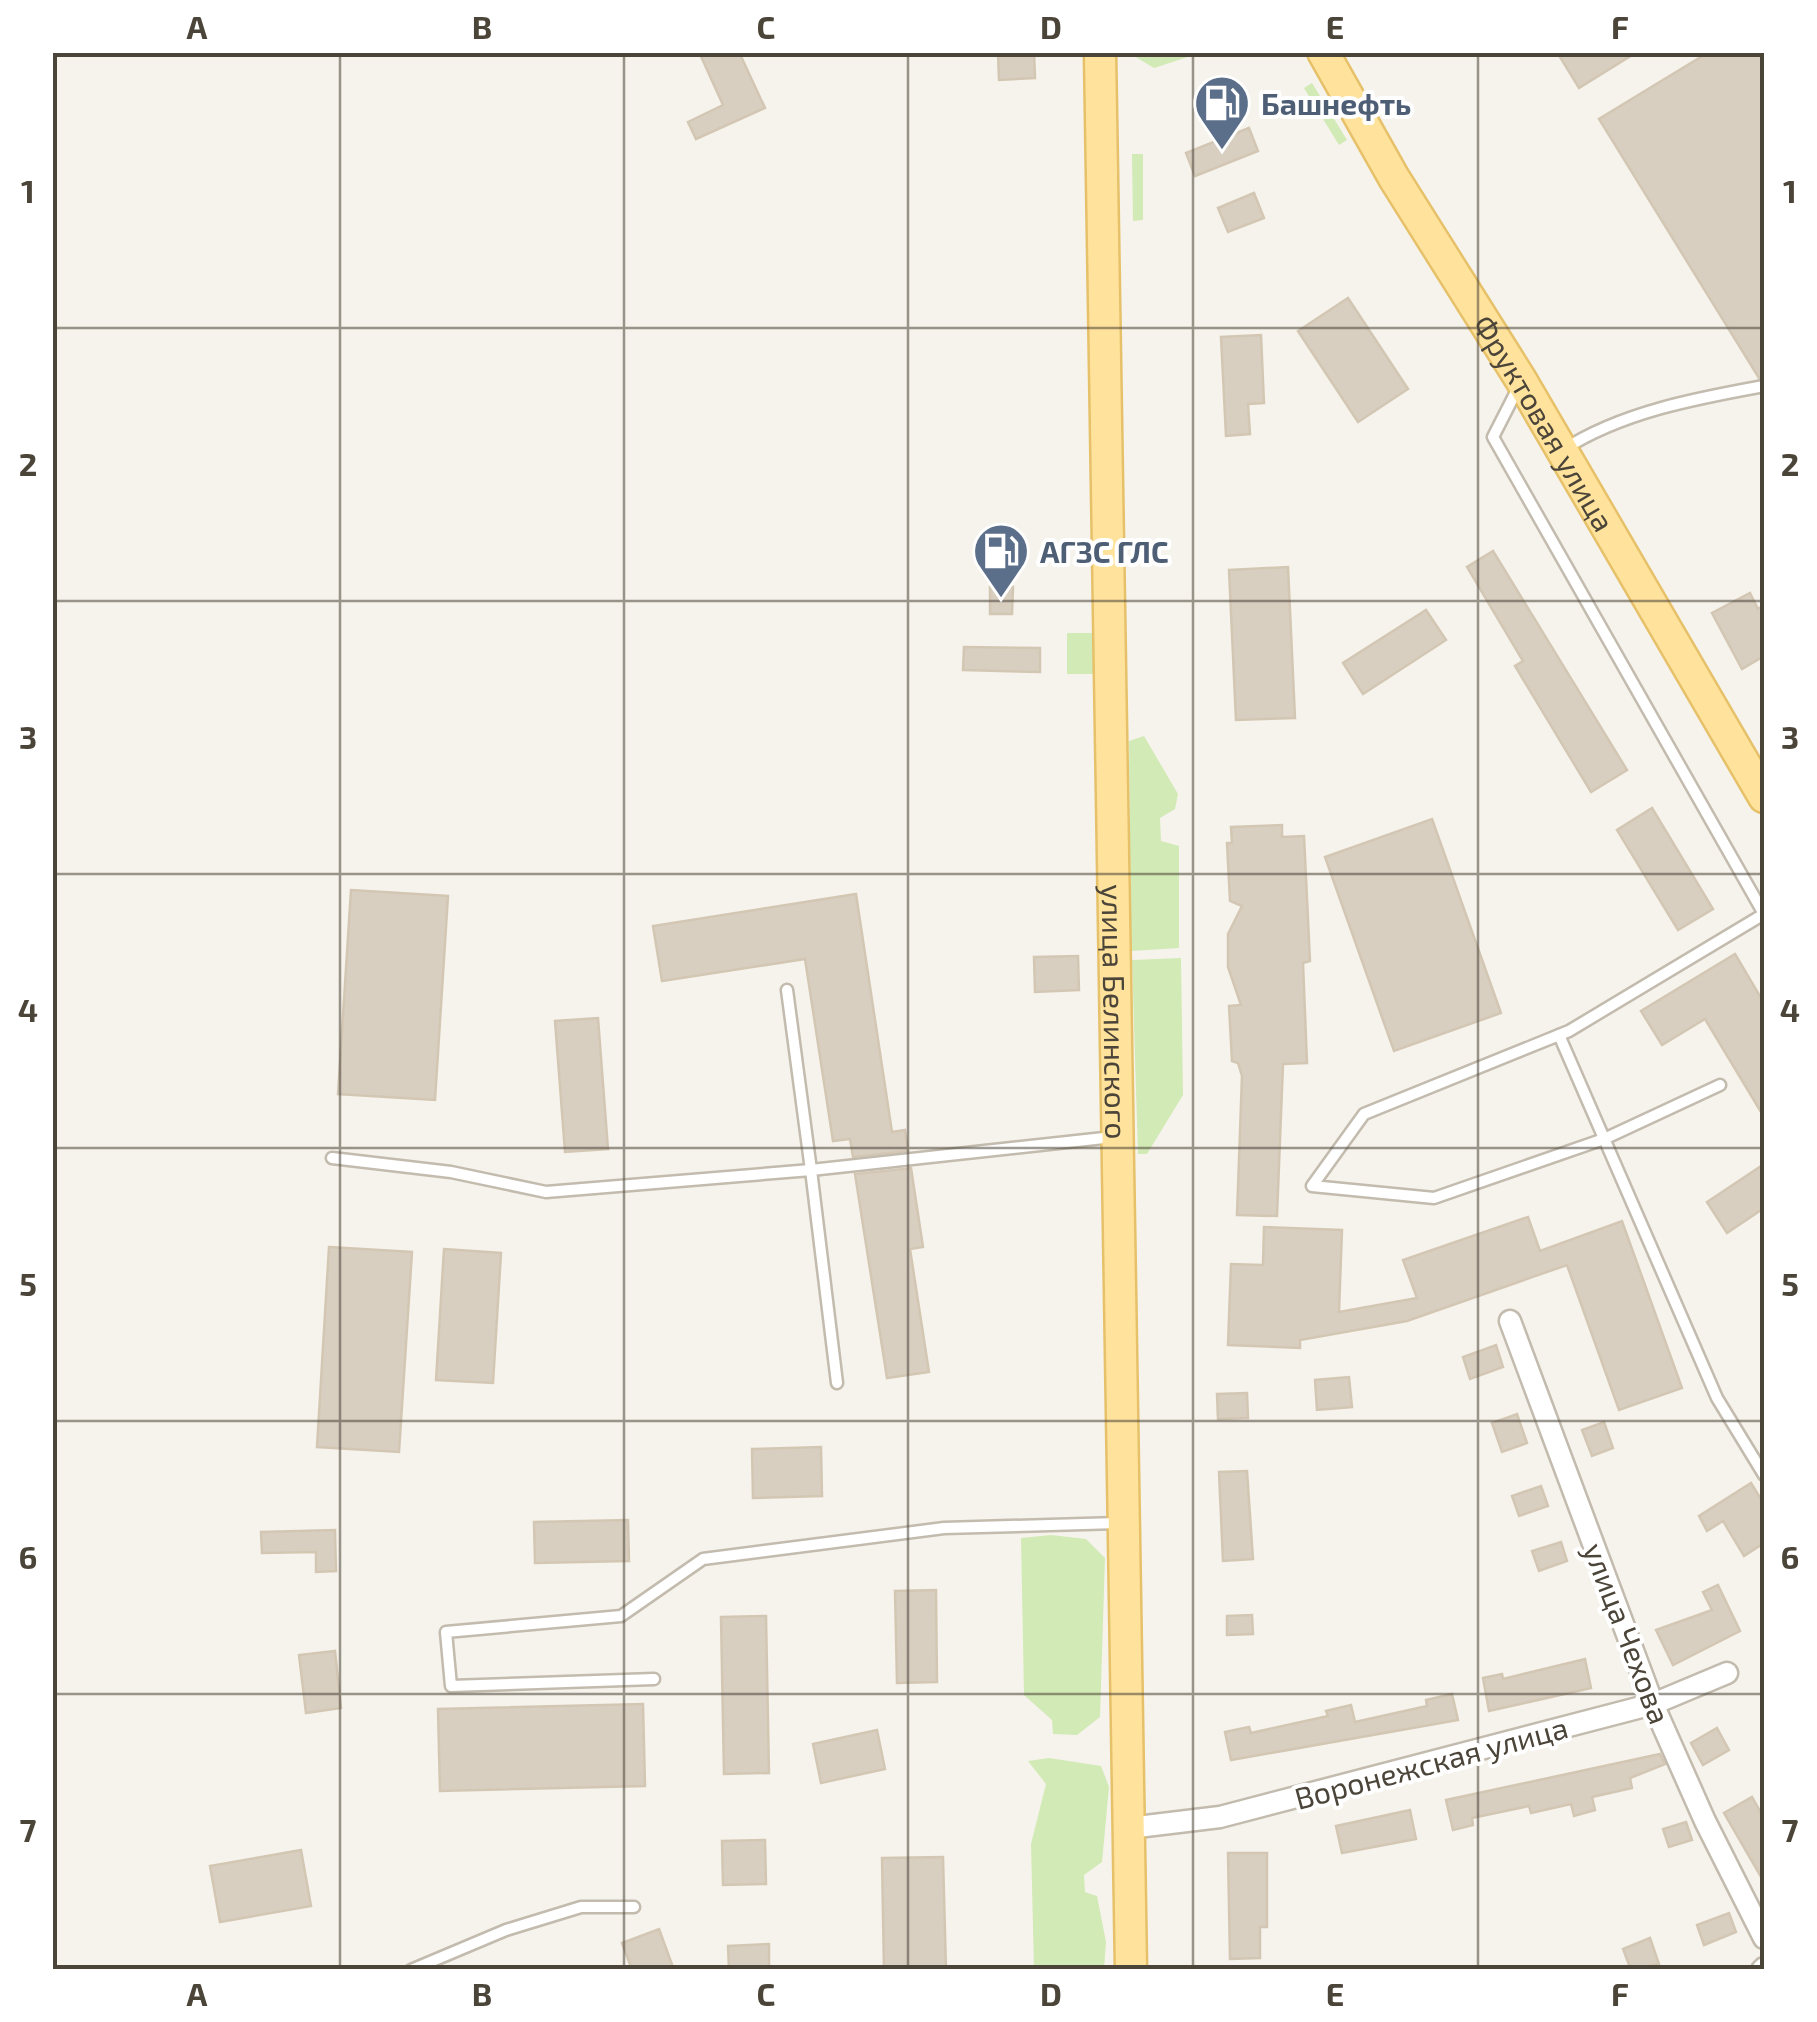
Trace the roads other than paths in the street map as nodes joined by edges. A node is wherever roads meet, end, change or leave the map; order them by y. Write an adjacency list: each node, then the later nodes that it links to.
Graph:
1 (1100, 52): 11 (main road, улица Белинского)
2 (1323, 52): 3 (main road, Фруктовая улица)
3 (1522, 380): 5 (main road, Фруктовая улица); 7 (lane)
4 (1764, 386): 5 (lane)
5 (1562, 451): 6 (main road, Фруктовая улица)
6 (1764, 797)
7 (1764, 914): 9 (lane)
8 (788, 990): 14 (lane)
9 (1559, 1035): 12 (lane); 12 (lane)
10 (1720, 1084): 12 (lane)
11 (1118, 1136): 14 (lane); 18 (main road, улица Белинского)
12 (1604, 1139): 17 (lane)
13 (332, 1158): 14 (lane)
14 (811, 1170): 16 (lane)
15 (1510, 1321): 21 (street, улица Чехова)
16 (837, 1383)
17 (1764, 1475)
18 (1124, 1523): 20 (lane); 22 (main road, улица Белинского)
19 (1727, 1672): 21 (street, Воронежская улица)
20 (654, 1679)
21 (1653, 1704): 22 (street, Воронежская улица); 24 (street, улица Чехова)
22 (1129, 1828): 26 (main road, улица Белинского)
23 (634, 1907): 25 (lane)
24 (1764, 1938)
25 (410, 1970)
26 (1131, 1970)

